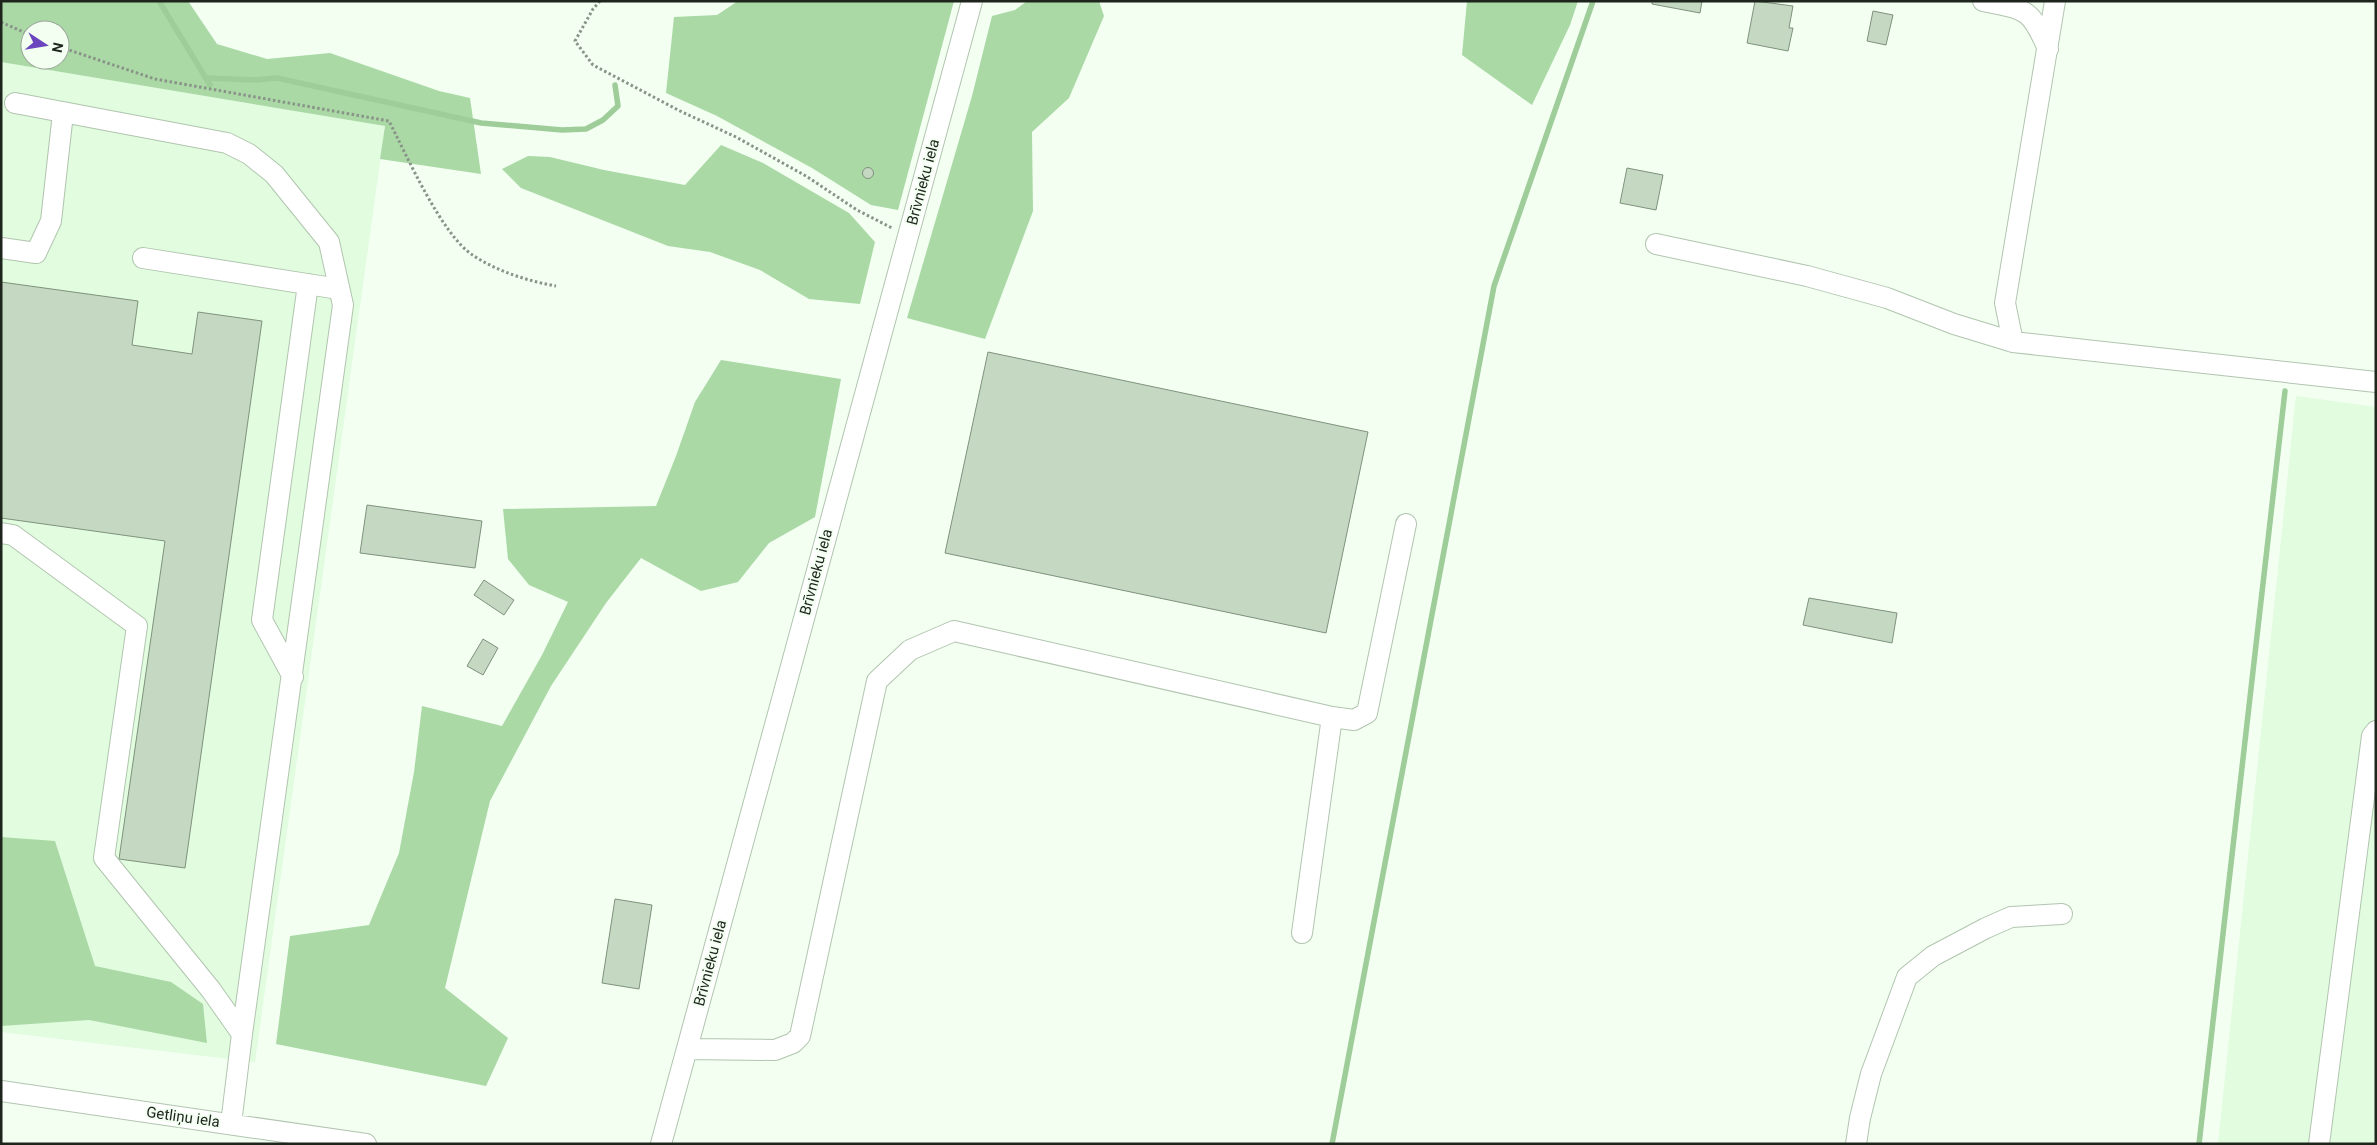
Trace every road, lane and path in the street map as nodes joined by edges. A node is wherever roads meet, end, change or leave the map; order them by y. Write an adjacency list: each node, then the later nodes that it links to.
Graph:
1 (600, 1): 11 (path)
2 (972, 1): 11 (street, Brīvnieku iela)
3 (1983, 1): 7 (street)
4 (2055, 1): 7 (street)
5 (1, 22): 6 (path)
6 (20, 31)
7 (2048, 50): 18 (street)
8 (70, 51): 16 (path)
9 (15, 103): 10 (street)
10 (63, 113): 13 (street); 17 (street)
11 (908, 236): 28 (street, Brīvnieku iela)
12 (1656, 244): 18 (street)
13 (1, 248)
14 (143, 258): 15 (street)
15 (308, 284): 17 (street); 22 (street)
16 (556, 286)
17 (339, 289): 22 (street)
18 (2013, 342): 19 (street)
19 (2376, 382)
20 (1406, 524): 23 (street)
21 (1, 533): 27 (street)
22 (293, 676): 27 (street)
23 (1332, 717): 26 (street); 28 (street)
24 (2376, 731): 34 (street)
25 (2062, 914): 33 (street)
26 (1302, 933)
27 (242, 1034): 30 (street)
28 (687, 1049): 32 (street, Brīvnieku iela)
29 (1, 1091): 30 (street, Getliņu iela)
30 (231, 1124): 31 (street, Getliņu iela)
31 (366, 1144)
32 (661, 1144)
33 (1856, 1144)
34 (2319, 1144)

